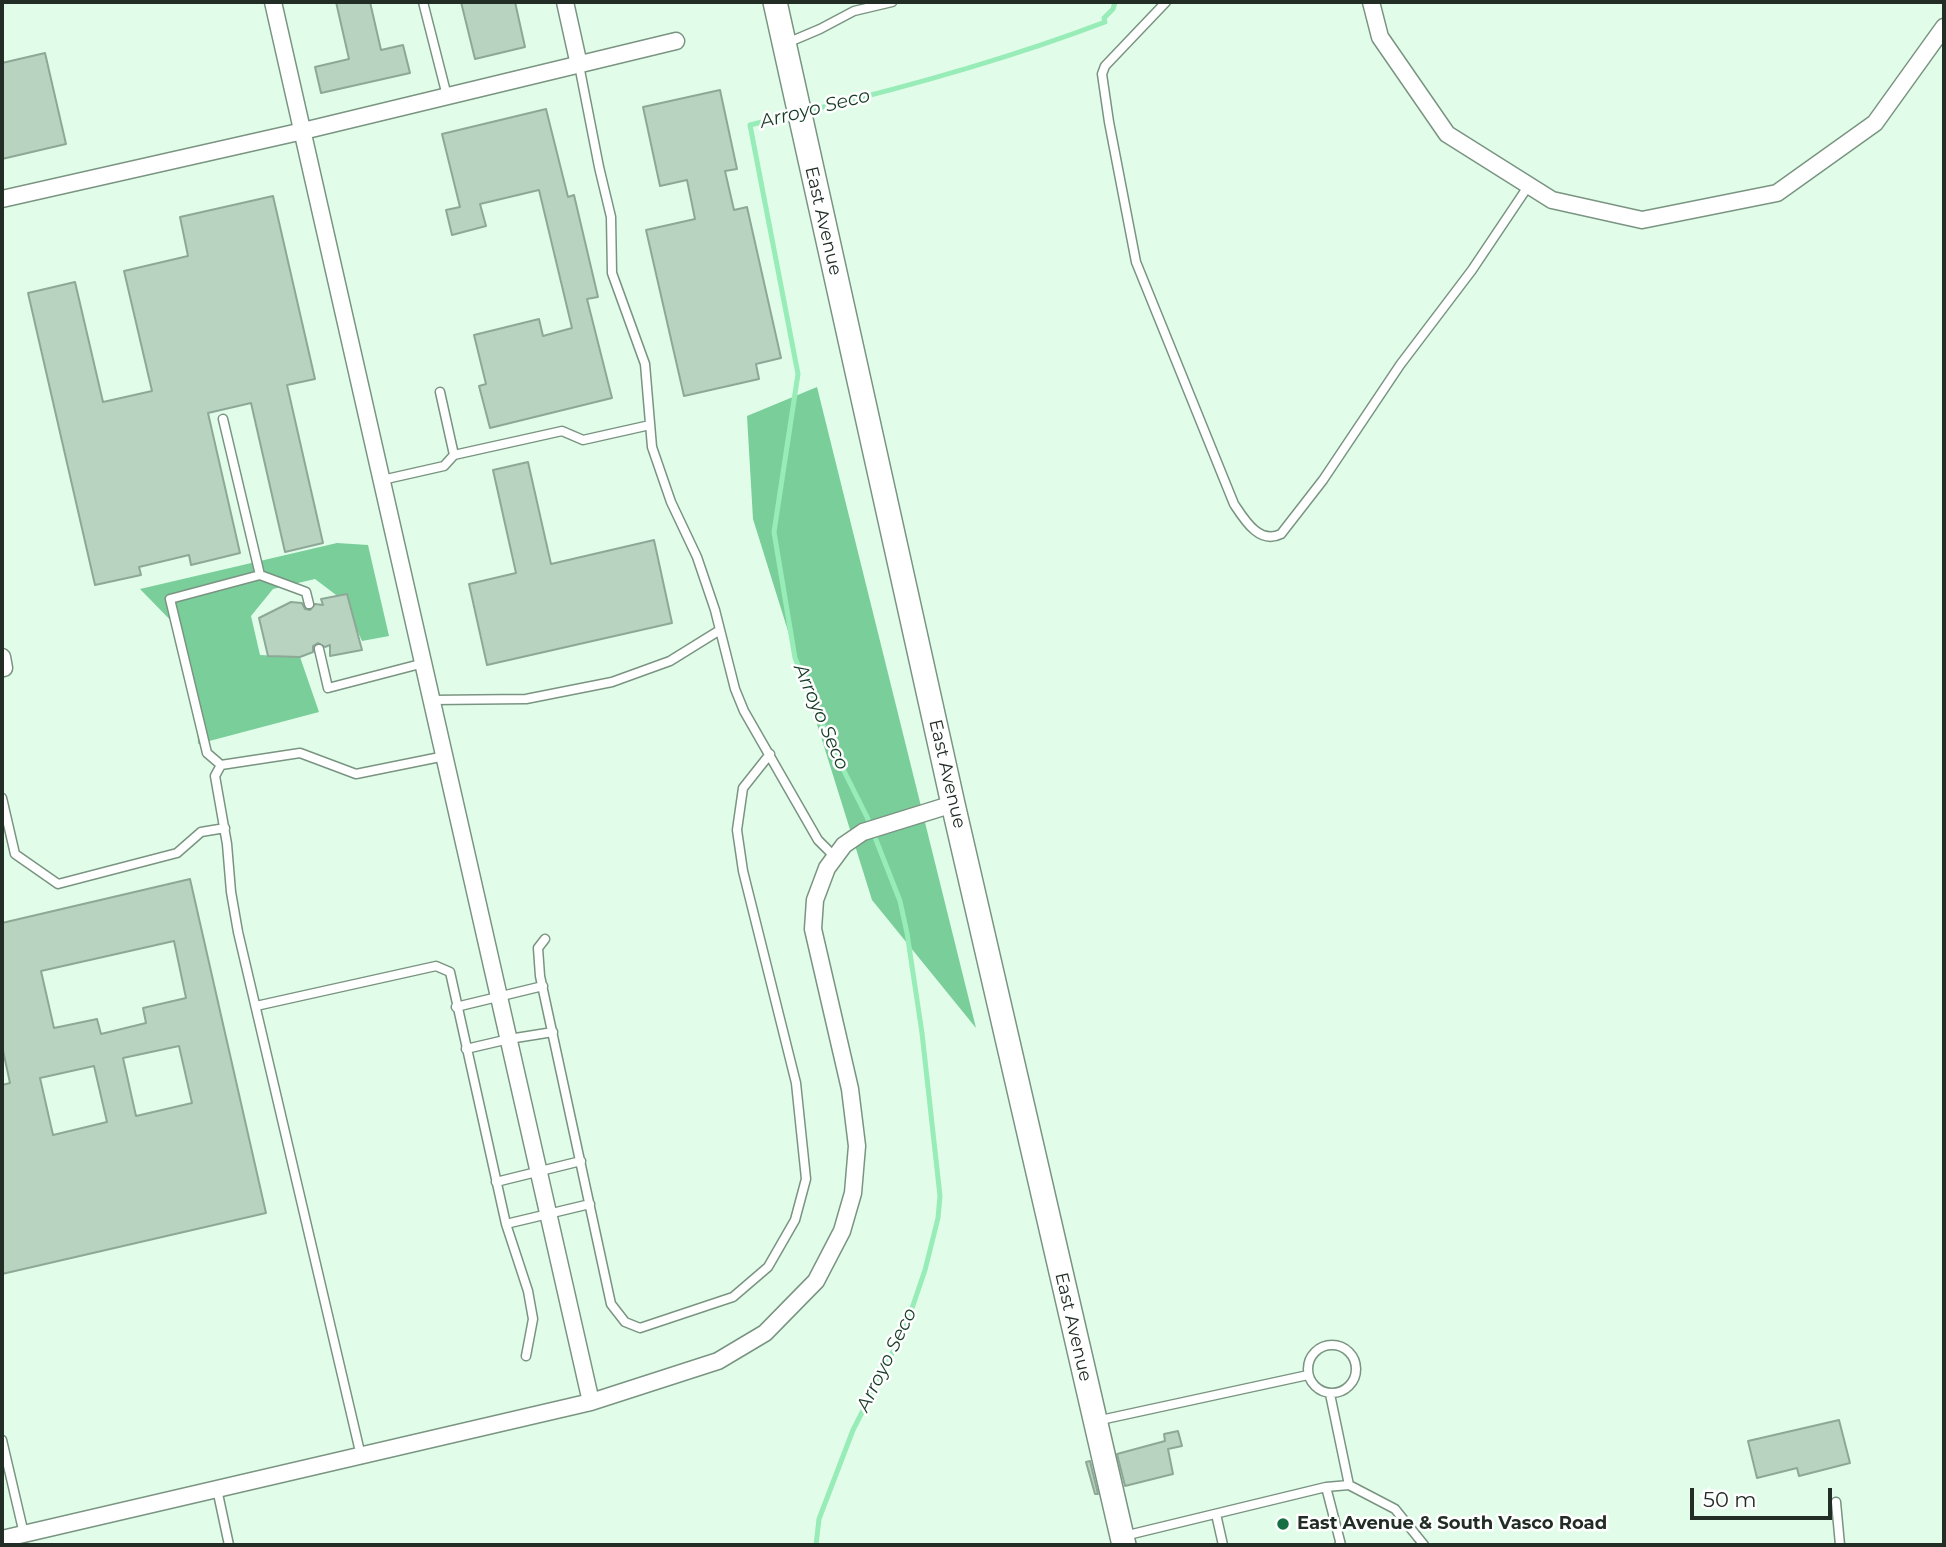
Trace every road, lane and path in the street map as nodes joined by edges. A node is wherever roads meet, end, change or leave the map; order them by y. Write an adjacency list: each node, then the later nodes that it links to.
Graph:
1 (273, 2): 14 (street)
2 (424, 2): 13 (lane)
3 (565, 2): 12 (street)
4 (775, 2): 11 (street, East Avenue)
5 (892, 2): 8 (lane)
6 (1166, 2): 15 (lane)
7 (1371, 2): 15 (street)
8 (853, 6): 11 (lane)
9 (1944, 27): 15 (street)
10 (676, 41): 12 (street)
11 (784, 44): 32 (street, East Avenue)
12 (579, 65): 13 (street); 19 (lane)
13 (447, 96): 14 (street)
14 (303, 131): 16 (street); 21 (street)
15 (1529, 185)
16 (2, 199)
17 (440, 392): 20 (lane)
18 (223, 419): 22 (lane)
19 (650, 425): 20 (lane); 24 (lane)
20 (454, 455): 21 (lane)
21 (382, 480): 26 (street)
22 (260, 575): 23 (lane); 30 (lane)
23 (309, 604)
24 (720, 630): 27 (lane); 28 (lane)
25 (320, 649): 26 (lane)
26 (424, 663): 27 (street)
27 (432, 700): 29 (street)
28 (770, 754): 34 (lane); 46 (lane)
29 (445, 756): 30 (lane); 37 (street)
30 (221, 765): 33 (lane)
31 (2, 798): 33 (lane)
32 (953, 804): 34 (street); 53 (street, East Avenue)
33 (225, 828): 38 (lane)
34 (835, 857): 52 (street)
35 (545, 939): 36 (lane)
36 (543, 986): 37 (lane); 40 (lane)
37 (499, 996): 39 (lane); 41 (street)
38 (256, 1006): 39 (lane); 55 (lane)
39 (456, 1007): 42 (lane)
40 (553, 1032): 41 (lane); 43 (lane)
41 (509, 1039): 42 (lane); 44 (street)
42 (466, 1049): 45 (lane)
43 (581, 1161): 44 (lane); 46 (lane)
44 (539, 1171): 45 (lane); 47 (street)
45 (496, 1182): 48 (lane)
46 (590, 1205): 47 (lane)
47 (549, 1214): 48 (lane); 52 (street)
48 (506, 1224): 49 (lane)
49 (526, 1356)
50 (1308, 1375): 51 (lane); 51 (lane); 53 (lane)
51 (1330, 1394): 56 (lane)
52 (592, 1402): 55 (street)
53 (1095, 1421): 63 (street, East Avenue)
54 (2, 1440): 61 (lane)
55 (361, 1456): 58 (street)
56 (1349, 1485): 57 (lane); 67 (lane)
57 (1326, 1488): 60 (lane); 66 (lane)
58 (217, 1489): 61 (street); 64 (lane)
59 (1836, 1502): 68 (lane)
60 (1216, 1514): 63 (lane); 65 (lane)
61 (24, 1534): 62 (street)
62 (2, 1539)
63 (1123, 1541)
64 (229, 1545)
65 (1223, 1545)
66 (1339, 1545)
67 (1424, 1545)
68 (1840, 1545)

